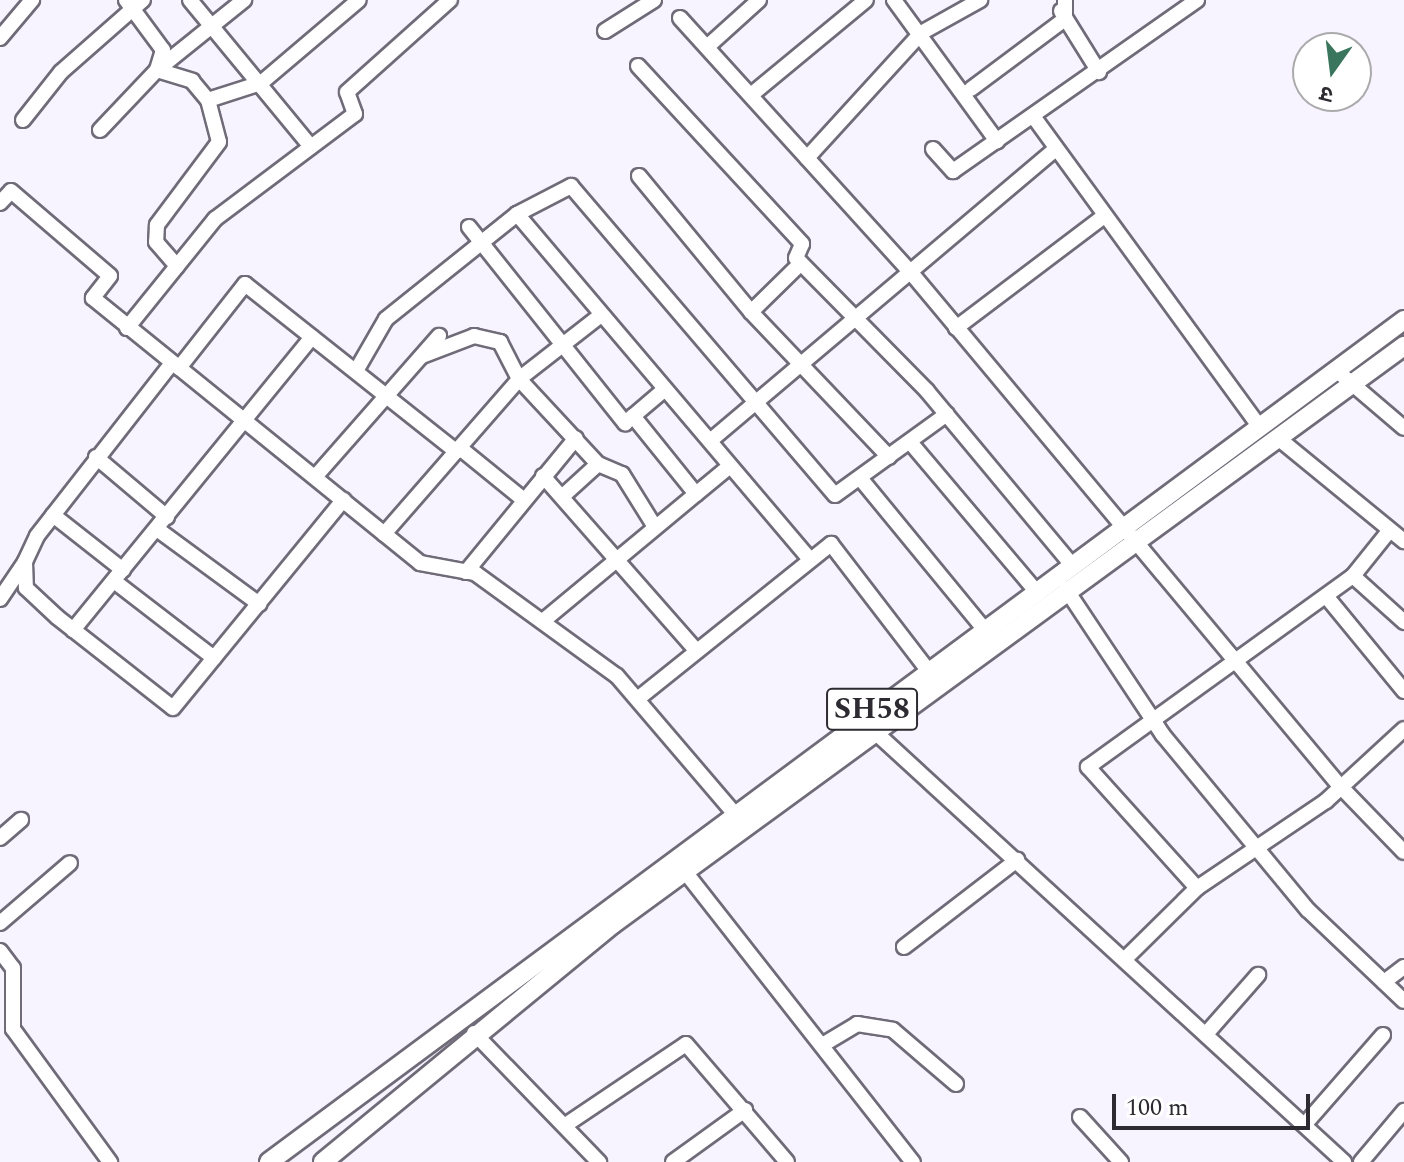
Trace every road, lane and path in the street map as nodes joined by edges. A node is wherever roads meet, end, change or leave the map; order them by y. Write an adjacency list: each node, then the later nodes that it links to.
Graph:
1 (32, 0): 20 (street)
2 (190, 0): 17 (street)
3 (244, 0): 17 (street)
4 (359, 0): 25 (street)
5 (654, 0): 18 (street)
6 (759, 0): 21 (street)
7 (866, 0): 27 (street)
8 (894, 0): 19 (street)
9 (980, 0): 19 (street)
10 (1056, 0): 16 (street)
11 (1065, 0): 16 (street)
12 (1197, 0): 24 (street)
13 (442, 2): 33 (street)
14 (134, 3): 23 (street); 30 (street)
15 (680, 18): 21 (street)
16 (1065, 19): 24 (street); 26 (street)
17 (211, 26): 23 (street); 25 (street)
18 (605, 31)
19 (921, 33): 32 (street); 36 (street)
20 (0, 38)
21 (707, 47): 27 (street)
22 (638, 66): 43 (street)
23 (157, 70): 28 (street); 31 (street)
24 (1099, 72): 29 (street)
25 (261, 83): 28 (street); 33 (street)
26 (971, 89)
27 (751, 95): 36 (street)
28 (208, 100): 44 (street)
29 (1033, 116): 32 (street); 35 (street)
30 (23, 120)
31 (100, 130)
32 (997, 141): 34 (street)
33 (311, 147): 44 (street)
34 (933, 149)
35 (1056, 149): 40 (street); 45 (street)
36 (807, 158): 45 (street)
37 (639, 176): 46 (street)
38 (0, 203): 50 (street)
39 (517, 214): 42 (street); 47 (street); 65 (street)
40 (1104, 216): 51 (street); 69 (street)
41 (469, 227): 42 (street)
42 (481, 243): 55 (street); 60 (street)
43 (801, 263): 46 (street); 48 (street)
44 (177, 266): 50 (street)
45 (913, 275): 48 (street); 51 (street)
46 (751, 312): 58 (street)
47 (601, 315): 55 (street); 63 (street)
48 (854, 317): 58 (street); 66 (street)
49 (1404, 320): 59 (main road, SH58)
50 (127, 328): 57 (street)
51 (956, 328): 91 (street)
52 (439, 336): 56 (street)
53 (312, 337): 57 (street); 60 (street); 68 (street)
54 (1404, 346): 62 (main road, SH58)
55 (561, 349): 61 (street); 67 (street)
56 (422, 356): 61 (street); 64 (street)
57 (175, 366): 68 (street); 76 (street)
58 (801, 366): 65 (street); 77 (street)
59 (1336, 370): 62 (street); 69 (main road, SH58)
60 (356, 371): 64 (street)
61 (519, 379): 71 (street); 75 (street)
62 (1349, 386): 70 (street); 72 (main road, SH58)
63 (665, 389): 67 (street); 73 (street)
64 (387, 396): 75 (street); 81 (street)
65 (757, 407): 73 (street); 82 (street)
66 (947, 414): 74 (street); 97 (street)
67 (633, 416): 83 (street)
68 (246, 420): 81 (street); 88 (street)
69 (1259, 426): 91 (main road, SH58)
70 (1404, 428)
71 (576, 438): 78 (street); 80 (street)
72 (1278, 438): 90 (street); 91 (main road, SH58)
73 (710, 441): 79 (street)
74 (910, 442): 77 (street); 103 (street)
75 (458, 450): 86 (street); 92 (street)
76 (96, 457): 87 (street); 88 (street)
77 (889, 457): 82 (street)
78 (598, 464): 84 (street); 89 (street)
79 (730, 466): 83 (street); 95 (street)
80 (543, 476): 84 (street); 86 (street)
81 (315, 477): 85 (street)
82 (860, 478): 109 (street)
83 (696, 494): 89 (street)
84 (563, 496): 94 (street)
85 (343, 500): 92 (street); 106 (street)
86 (524, 500): 98 (street)
87 (53, 515): 96 (street); 99 (street)
88 (162, 523): 99 (street); 106 (street)
89 (655, 527): 94 (street)
90 (1389, 531): 93 (street); 101 (street)
91 (1130, 532): 97 (main road, SH58); 102 (main road, SH58); 113 (street)
92 (384, 534): 98 (street)
93 (1404, 541)
94 (620, 559): 107 (street); 111 (street)
95 (810, 559): 111 (street); 114 (street)
96 (25, 562): 100 (street); 110 (street)
97 (1071, 564): 103 (main road, SH58)
98 (466, 572): 107 (street)
99 (118, 575): 110 (street); 112 (street)
100 (5, 576): 105 (street)
101 (1353, 576): 104 (street); 108 (street)
102 (1066, 589): 117 (street); 119 (main road, SH58)
103 (1035, 590): 109 (main road, SH58)
104 (1326, 596): 113 (street); 115 (street)
105 (0, 599)
106 (259, 604): 112 (street)
107 (543, 621): 116 (street)
108 (1404, 622)
109 (983, 628): 114 (main road, SH58)
110 (73, 630): 112 (street)
111 (697, 651): 116 (street)
112 (214, 658)
113 (1237, 658): 117 (street); 120 (street)
114 (927, 669): 121 (main road, SH58)
115 (1404, 691)
116 (640, 697): 121 (street)
117 (1154, 719): 124 (street); 129 (street)
118 (1404, 729): 120 (street)
119 (874, 731): 126 (street); 128 (main road, SH58)
120 (1339, 785): 124 (street); 125 (street)
121 (734, 813): 128 (main road, SH58)
122 (21, 820): 123 (street)
123 (0, 838)
124 (1258, 850): 129 (street); 136 (street)
125 (1404, 852)
126 (1017, 860): 131 (street); 133 (street)
127 (70, 863): 130 (street)
128 (679, 864): 138 (main road, SH58); 141 (street); 148 (main road, SH58)
129 (1197, 888): 133 (street)
130 (0, 923)
131 (904, 947)
132 (0, 951): 149 (street)
133 (1127, 957): 139 (street)
134 (1404, 967): 136 (street)
135 (1258, 975): 139 (street)
136 (1384, 982): 137 (street)
137 (1404, 1001)
138 (474, 1033): 147 (street); 150 (main road, SH58)
139 (1206, 1034): 146 (street)
140 (1383, 1035): 146 (street)
141 (824, 1044): 142 (street); 154 (street)
142 (956, 1084)
143 (745, 1110): 147 (street); 152 (street); 153 (street)
144 (1404, 1111): 157 (street)
145 (1080, 1117): 155 (street)
146 (1306, 1123): 156 (street)
147 (567, 1124): 151 (street)
148 (276, 1156)
149 (110, 1162)
150 (323, 1162)
151 (599, 1162)
152 (673, 1162)
153 (787, 1162)
154 (913, 1162)
155 (1121, 1162)
156 (1344, 1162)
157 (1361, 1162)

